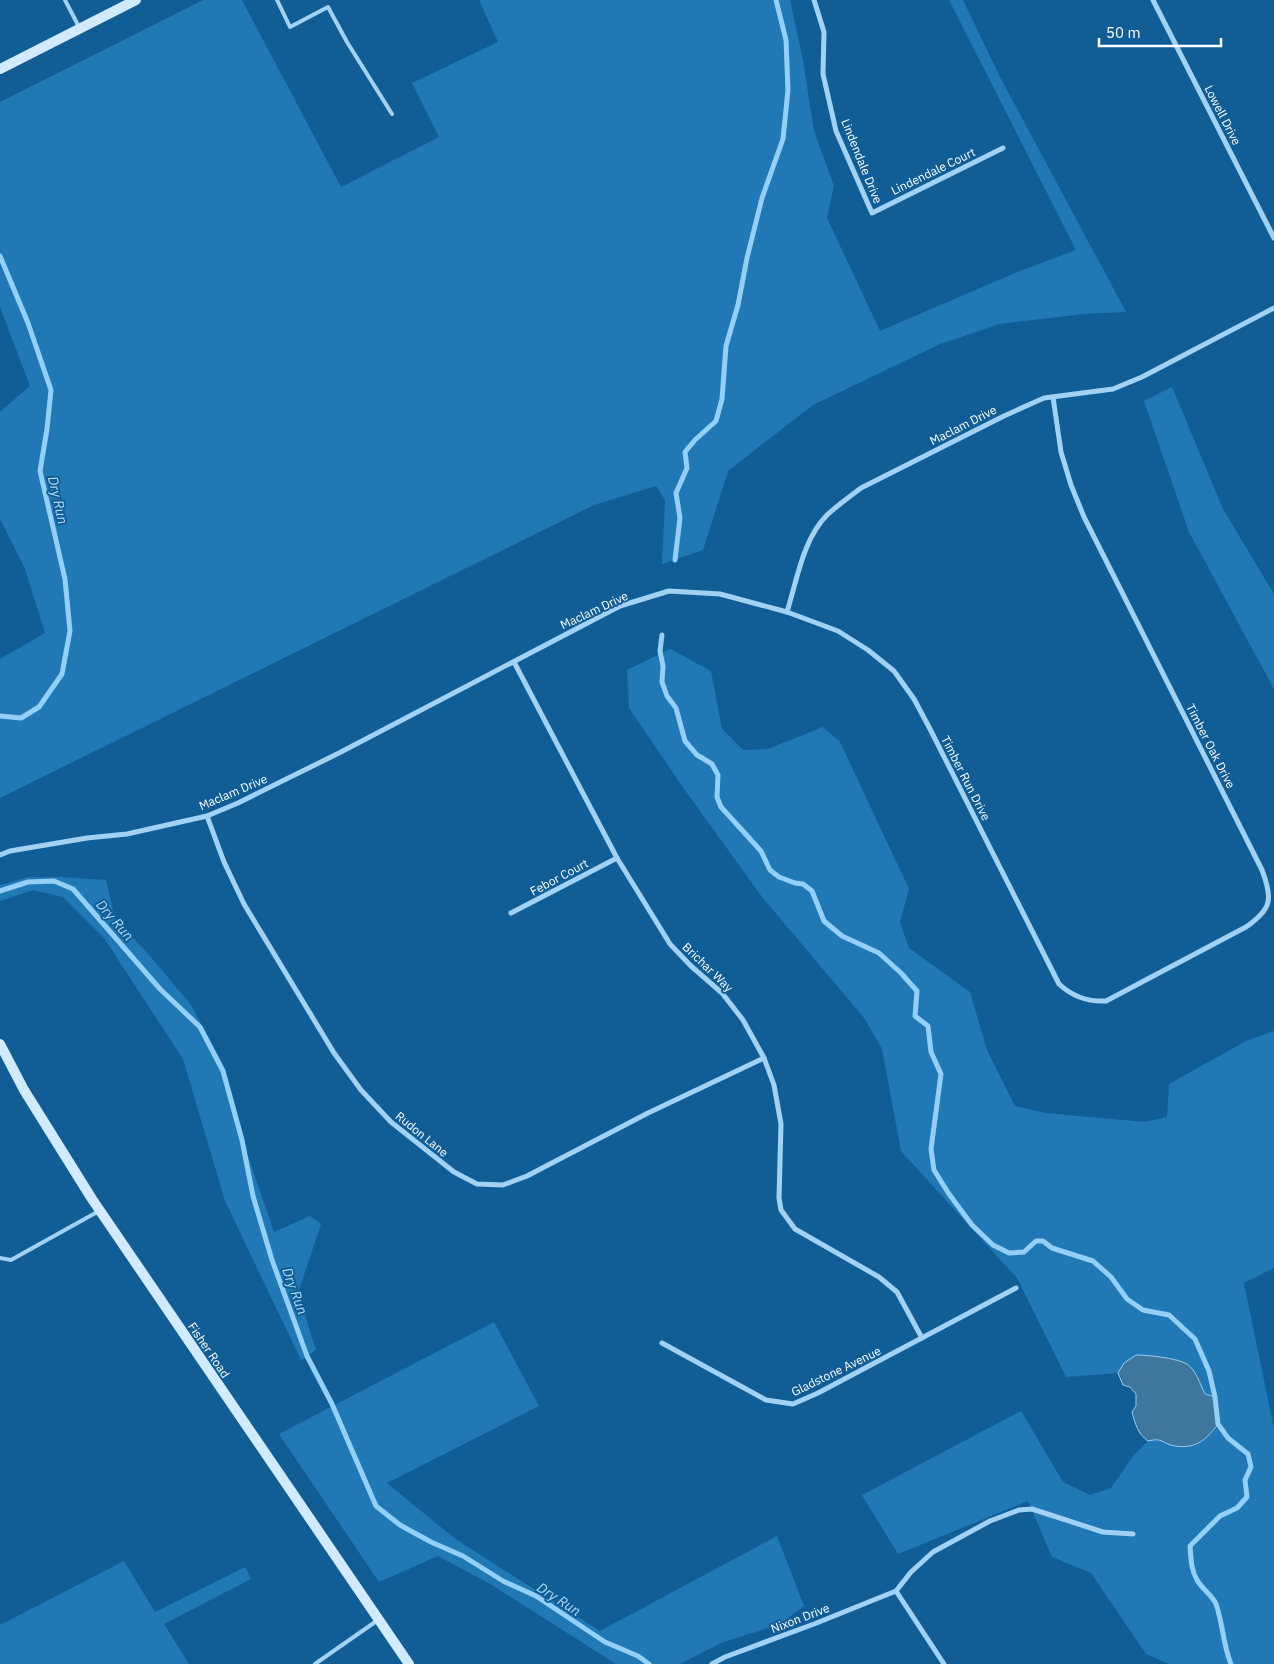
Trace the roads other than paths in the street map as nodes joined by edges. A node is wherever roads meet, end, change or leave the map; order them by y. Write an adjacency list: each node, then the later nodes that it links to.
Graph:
1 (65, 0): 6 (lane)
2 (136, 0): 6 (main road)
3 (277, 0): 8 (lane)
4 (814, 0): 10 (street, Lindendale Drive)
5 (1153, 0): 11 (street, Lowell Drive)
6 (80, 29): 7 (main road)
7 (0, 69)
8 (392, 114)
9 (1003, 148): 10 (street, Lindendale Court)
10 (872, 213)
11 (1274, 238)
12 (1274, 308): 13 (street, Maclam Drive)
13 (1053, 397): 14 (street, Maclam Drive); 20 (street, Timber Oak Drive)
14 (787, 612): 15 (street, Maclam Drive); 20 (street, Timber Run Drive)
15 (514, 662): 16 (street, Maclam Drive); 18 (street, Brichar Way)
16 (207, 816): 17 (street, Maclam Drive); 22 (street, Rudon Lane)
17 (0, 855)
18 (617, 858): 19 (street, Febor Court); 22 (street, Brichar Way)
19 (511, 913)
20 (1080, 998)
21 (0, 1044): 23 (main road, Fisher Road)
22 (764, 1058): 26 (street, Brichar Way)
23 (99, 1211): 24 (lane); 30 (main road, Fisher Road)
24 (0, 1258)
25 (1016, 1288): 26 (street, Gladstone Avenue)
26 (922, 1338): 27 (street, Gladstone Avenue)
27 (662, 1343)
28 (1133, 1534): 29 (street)
29 (896, 1591): 33 (street, Nixon Drive); 34 (street)
30 (378, 1620): 31 (lane); 32 (main road, Fisher Road)
31 (315, 1664)
32 (409, 1664)
33 (712, 1664)
34 (944, 1664)

